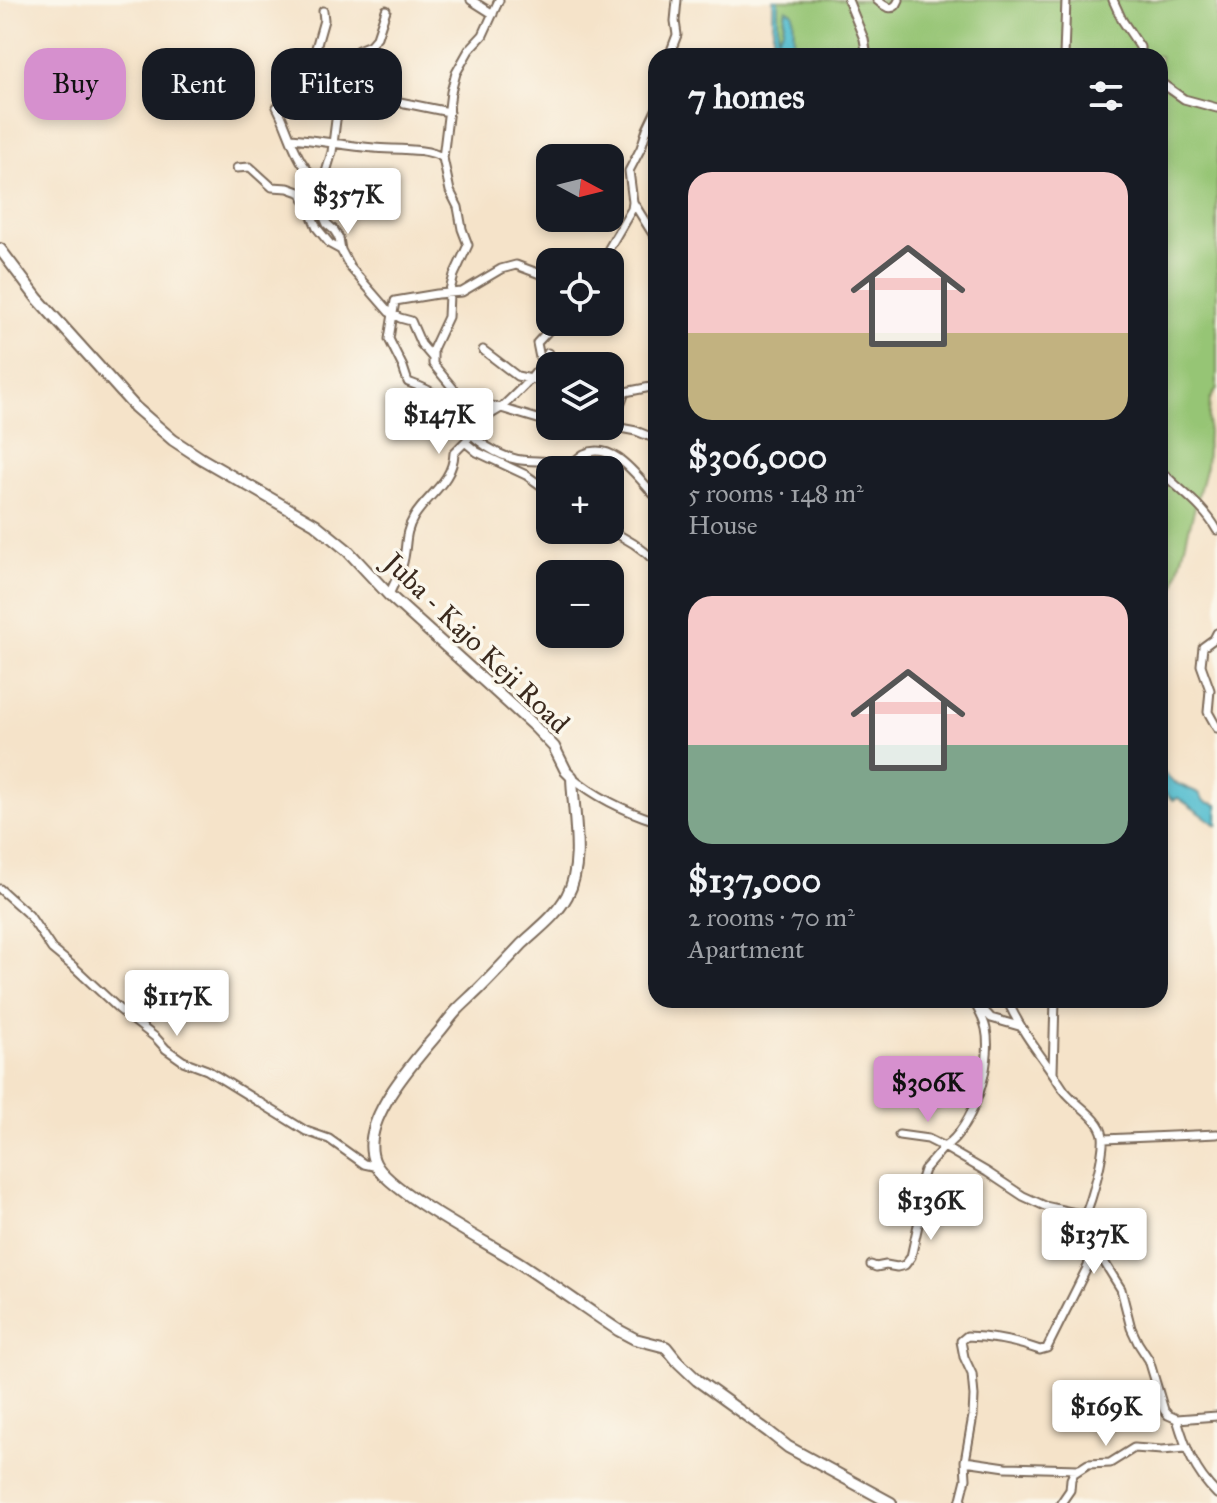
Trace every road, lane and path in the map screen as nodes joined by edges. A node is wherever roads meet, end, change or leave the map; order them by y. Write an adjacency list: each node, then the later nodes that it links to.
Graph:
1 (471, 0): 11 (street)
2 (499, 0): 11 (street)
3 (677, 0): 14 (street)
4 (848, 0): 15 (street)
5 (877, 0): 6 (street)
6 (899, 0)
7 (1066, 0): 16 (street)
8 (1113, 0): 17 (street)
9 (386, 10): 13 (street)
10 (323, 11): 12 (street)
11 (493, 14): 21 (street)
12 (316, 48)
13 (363, 48)
14 (672, 48)
15 (866, 48)
16 (1064, 48)
17 (1140, 48)
18 (1168, 88): 20 (street)
19 (402, 102): 21 (street)
20 (1217, 108)
21 (449, 112): 27 (street)
22 (283, 120): 25 (street)
23 (337, 120): 26 (street)
24 (648, 127): 30 (street)
25 (291, 138): 26 (street); 29 (street)
26 (333, 143): 27 (street); 29 (street)
27 (443, 158): 37 (street)
28 (237, 168): 34 (street)
29 (323, 182): 34 (street)
30 (633, 202): 31 (street); 32 (street)
31 (648, 226)
32 (609, 248)
33 (0, 249): 54 (main road, Juba - Kajo Keji Road)
34 (341, 250): 37 (street)
35 (536, 272): 50 (street)
36 (483, 350): 39 (street)
37 (432, 357): 43 (street)
38 (536, 373): 39 (street)
39 (528, 379): 40 (street); 43 (street)
40 (536, 380)
41 (648, 388): 42 (street)
42 (624, 395)
43 (501, 408): 44 (street); 47 (street)
44 (536, 418)
45 (624, 429): 46 (street)
46 (648, 436)
47 (465, 442): 49 (street); 54 (street)
48 (1168, 478): 51 (street)
49 (536, 482)
50 (648, 489)
51 (1217, 530)
52 (624, 538): 53 (street)
53 (648, 555)
54 (389, 595): 57 (main road, Juba - Kajo Keji Road)
55 (1217, 633): 56 (street)
56 (1217, 728)
57 (572, 777): 58 (street); 70 (main road, Juba - Kajo Keji Road)
58 (648, 818)
59 (0, 889): 70 (street)
60 (977, 1008): 69 (street)
61 (982, 1008): 64 (street)
62 (1011, 1008): 64 (street)
63 (1055, 1008): 65 (street)
64 (1019, 1026): 65 (street)
65 (1053, 1072): 68 (street)
66 (1217, 1134): 68 (street)
67 (899, 1135): 69 (street)
68 (1104, 1139): 71 (street)
69 (944, 1147): 71 (street); 73 (street)
70 (378, 1167): 80 (main road)
71 (1085, 1215): 72 (street)
72 (1093, 1239): 75 (street); 77 (street)
73 (871, 1265)
74 (1217, 1416): 75 (street)
75 (1177, 1419): 76 (street)
76 (1186, 1448): 78 (street); 79 (street)
77 (965, 1461): 78 (street); 82 (street)
78 (1079, 1469): 83 (street)
79 (1217, 1494)
80 (874, 1499): 81 (main road)
81 (891, 1503)
82 (960, 1503)
83 (1061, 1503)

